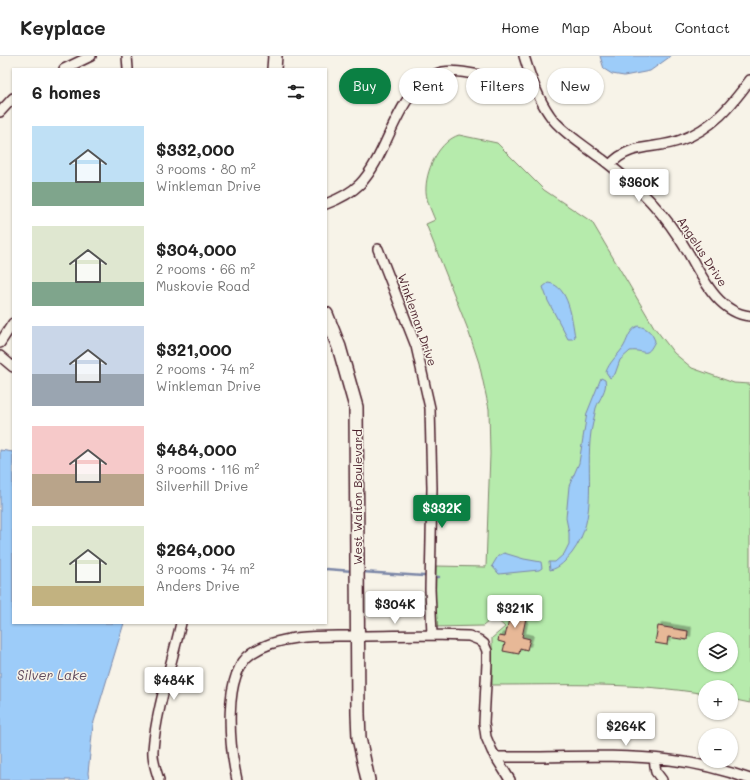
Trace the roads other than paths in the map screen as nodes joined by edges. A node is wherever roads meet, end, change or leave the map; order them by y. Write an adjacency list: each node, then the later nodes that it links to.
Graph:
1 (92, 56): 5 (street)
2 (127, 56): 6 (street)
3 (275, 56): 7 (main road)
4 (524, 56): 8 (street, Angelus Drive)
5 (66, 68)
6 (128, 68)
7 (274, 68)
8 (528, 68)
9 (466, 74): 15 (street)
10 (750, 80): 14 (street)
11 (539, 95): 14 (street, Angelus Drive)
12 (12, 99): 13 (street)
13 (0, 112)
14 (610, 165): 17 (street, Angelus Drive)
15 (327, 204)
16 (378, 249): 24 (street, Winkleman Drive)
17 (750, 316)
18 (327, 317): 25 (main road, West Walton Boulevard)
19 (12, 325): 20 (street)
20 (0, 343)
21 (0, 356): 22 (street)
22 (12, 366)
23 (181, 624): 29 (street)
24 (432, 635): 25 (street); 26 (street)
25 (358, 636): 30 (street); 31 (main road, West Walton Boulevard)
26 (495, 757): 27 (street); 32 (street)
27 (654, 759): 28 (street); 33 (street)
28 (750, 778)
29 (159, 780)
30 (237, 780)
31 (368, 780)
32 (510, 780)
33 (662, 780)

